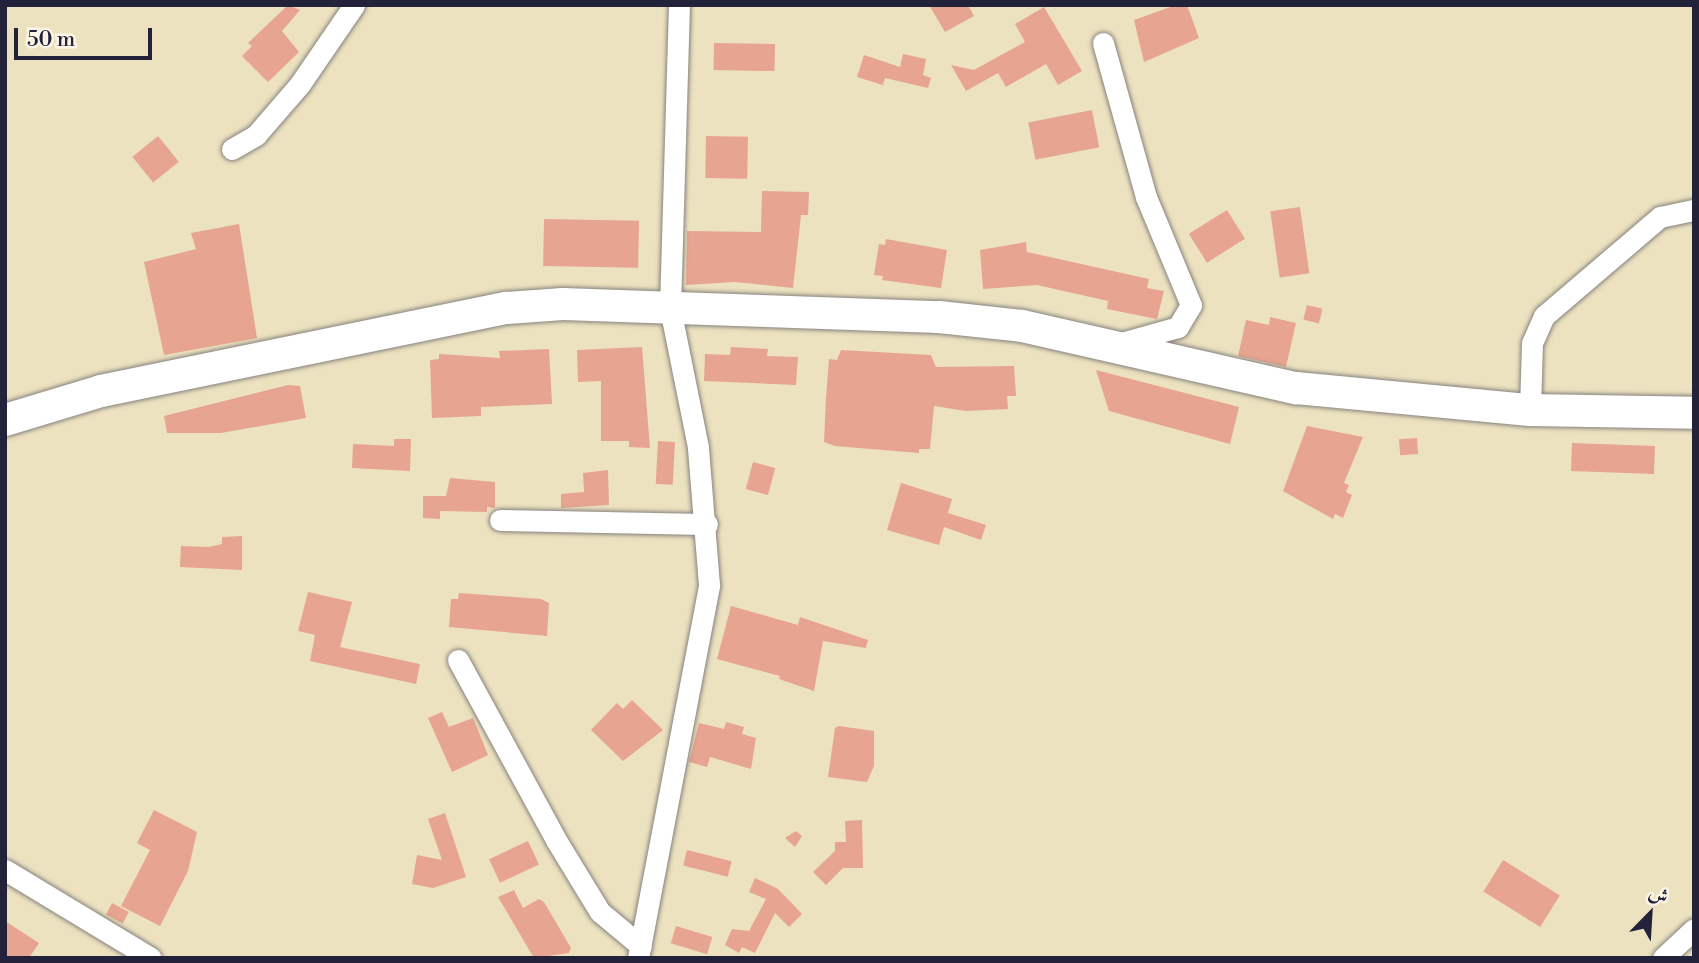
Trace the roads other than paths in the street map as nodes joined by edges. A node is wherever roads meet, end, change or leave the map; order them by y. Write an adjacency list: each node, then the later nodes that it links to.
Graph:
1 (354, 5): 4 (street)
2 (679, 5): 6 (street)
3 (1103, 43): 7 (street)
4 (232, 149)
5 (1694, 210): 8 (street)
6 (670, 308): 7 (main road); 10 (main road); 12 (street)
7 (1112, 345): 8 (main road)
8 (1530, 410): 9 (main road)
9 (1694, 413)
10 (5, 420)
11 (500, 520): 12 (street)
12 (707, 524): 16 (street)
13 (458, 660): 16 (street)
14 (5, 870): 17 (street)
15 (1694, 929): 18 (street)
16 (640, 952)
17 (151, 958)
18 (1663, 958)

